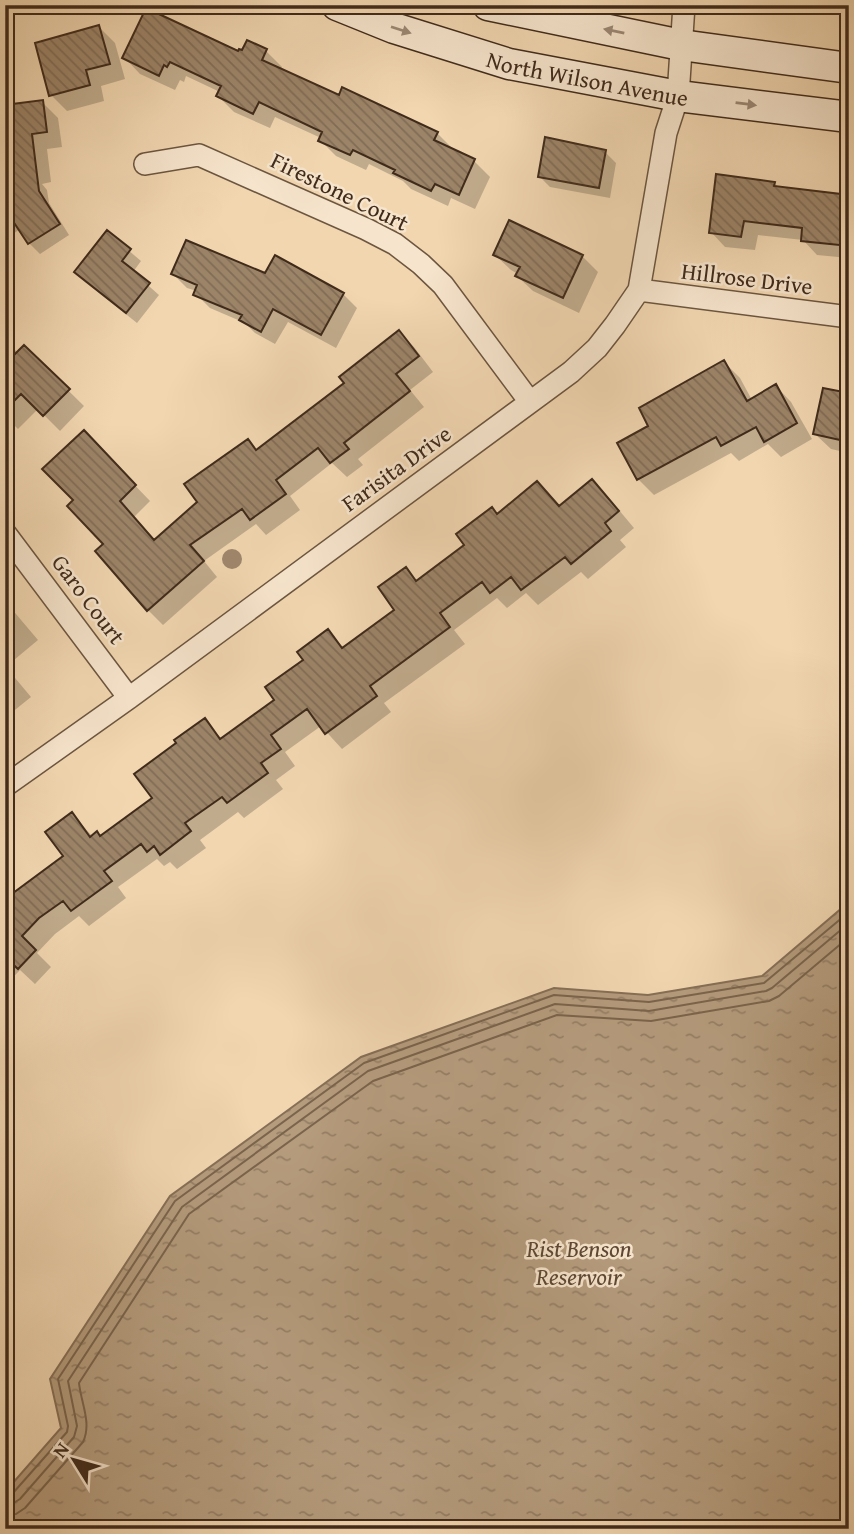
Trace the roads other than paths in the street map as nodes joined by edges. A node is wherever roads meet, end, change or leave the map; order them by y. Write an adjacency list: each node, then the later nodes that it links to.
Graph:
1 (337, 5): 6 (main road, North Wilson Avenue, one-way to 6)
2 (488, 5): 4 (main road, one-way to 2)
3 (684, 5): 4 (street)
4 (681, 45): 5 (main road); 6 (street, Farisita Drive)
5 (849, 68)
6 (678, 96): 7 (main road, North Wilson Avenue, one-way to 7); 9 (street, Farisita Drive)
7 (849, 117)
8 (145, 164): 11 (street, Firestone Court)
9 (639, 290): 10 (street, Hillrose Drive); 11 (street, Farisita Drive)
10 (849, 317)
11 (530, 402): 13 (street, Farisita Drive)
12 (5, 533): 13 (street, Garo Court)
13 (129, 698): 14 (street, Farisita Drive)
14 (5, 786)

